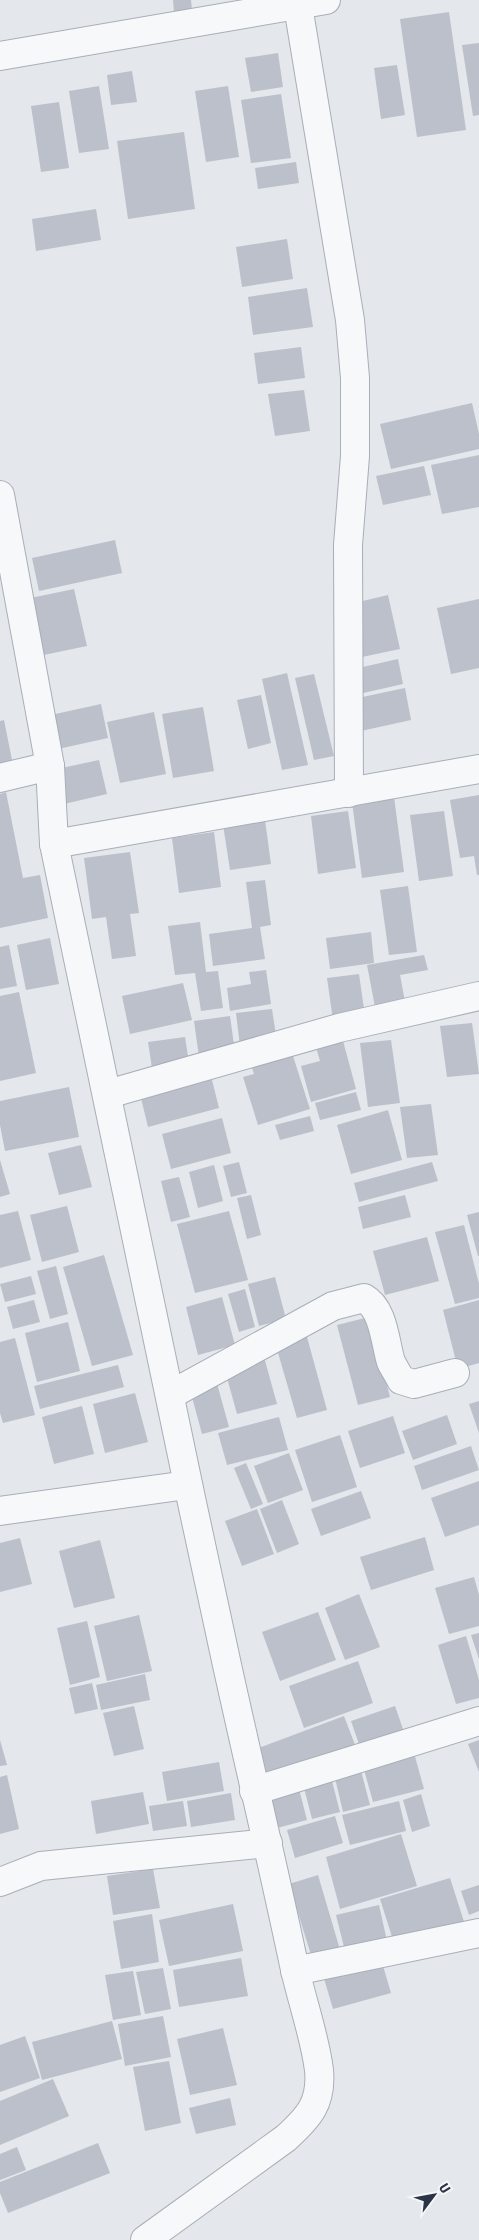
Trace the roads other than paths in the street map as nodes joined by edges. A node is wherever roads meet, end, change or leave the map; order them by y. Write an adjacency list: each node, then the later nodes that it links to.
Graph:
1 (326, 0): 2 (street)
2 (298, 3): 3 (street); 8 (street)
3 (0, 56)
4 (0, 495): 5 (street)
5 (50, 766): 7 (street); 9 (street)
6 (479, 769): 8 (street)
7 (0, 778)
8 (349, 793): 9 (street)
9 (54, 844): 11 (street)
10 (479, 996): 11 (street)
11 (108, 1094): 13 (street)
12 (455, 1373): 13 (street)
13 (170, 1396): 14 (street)
14 (187, 1485): 15 (street); 17 (street)
15 (0, 1511)
16 (479, 1721): 17 (street)
17 (254, 1791): 18 (street)
18 (268, 1843): 19 (street); 21 (street)
19 (0, 1882)
20 (479, 1933): 21 (street)
21 (295, 1971): 22 (street)
22 (145, 2240)

